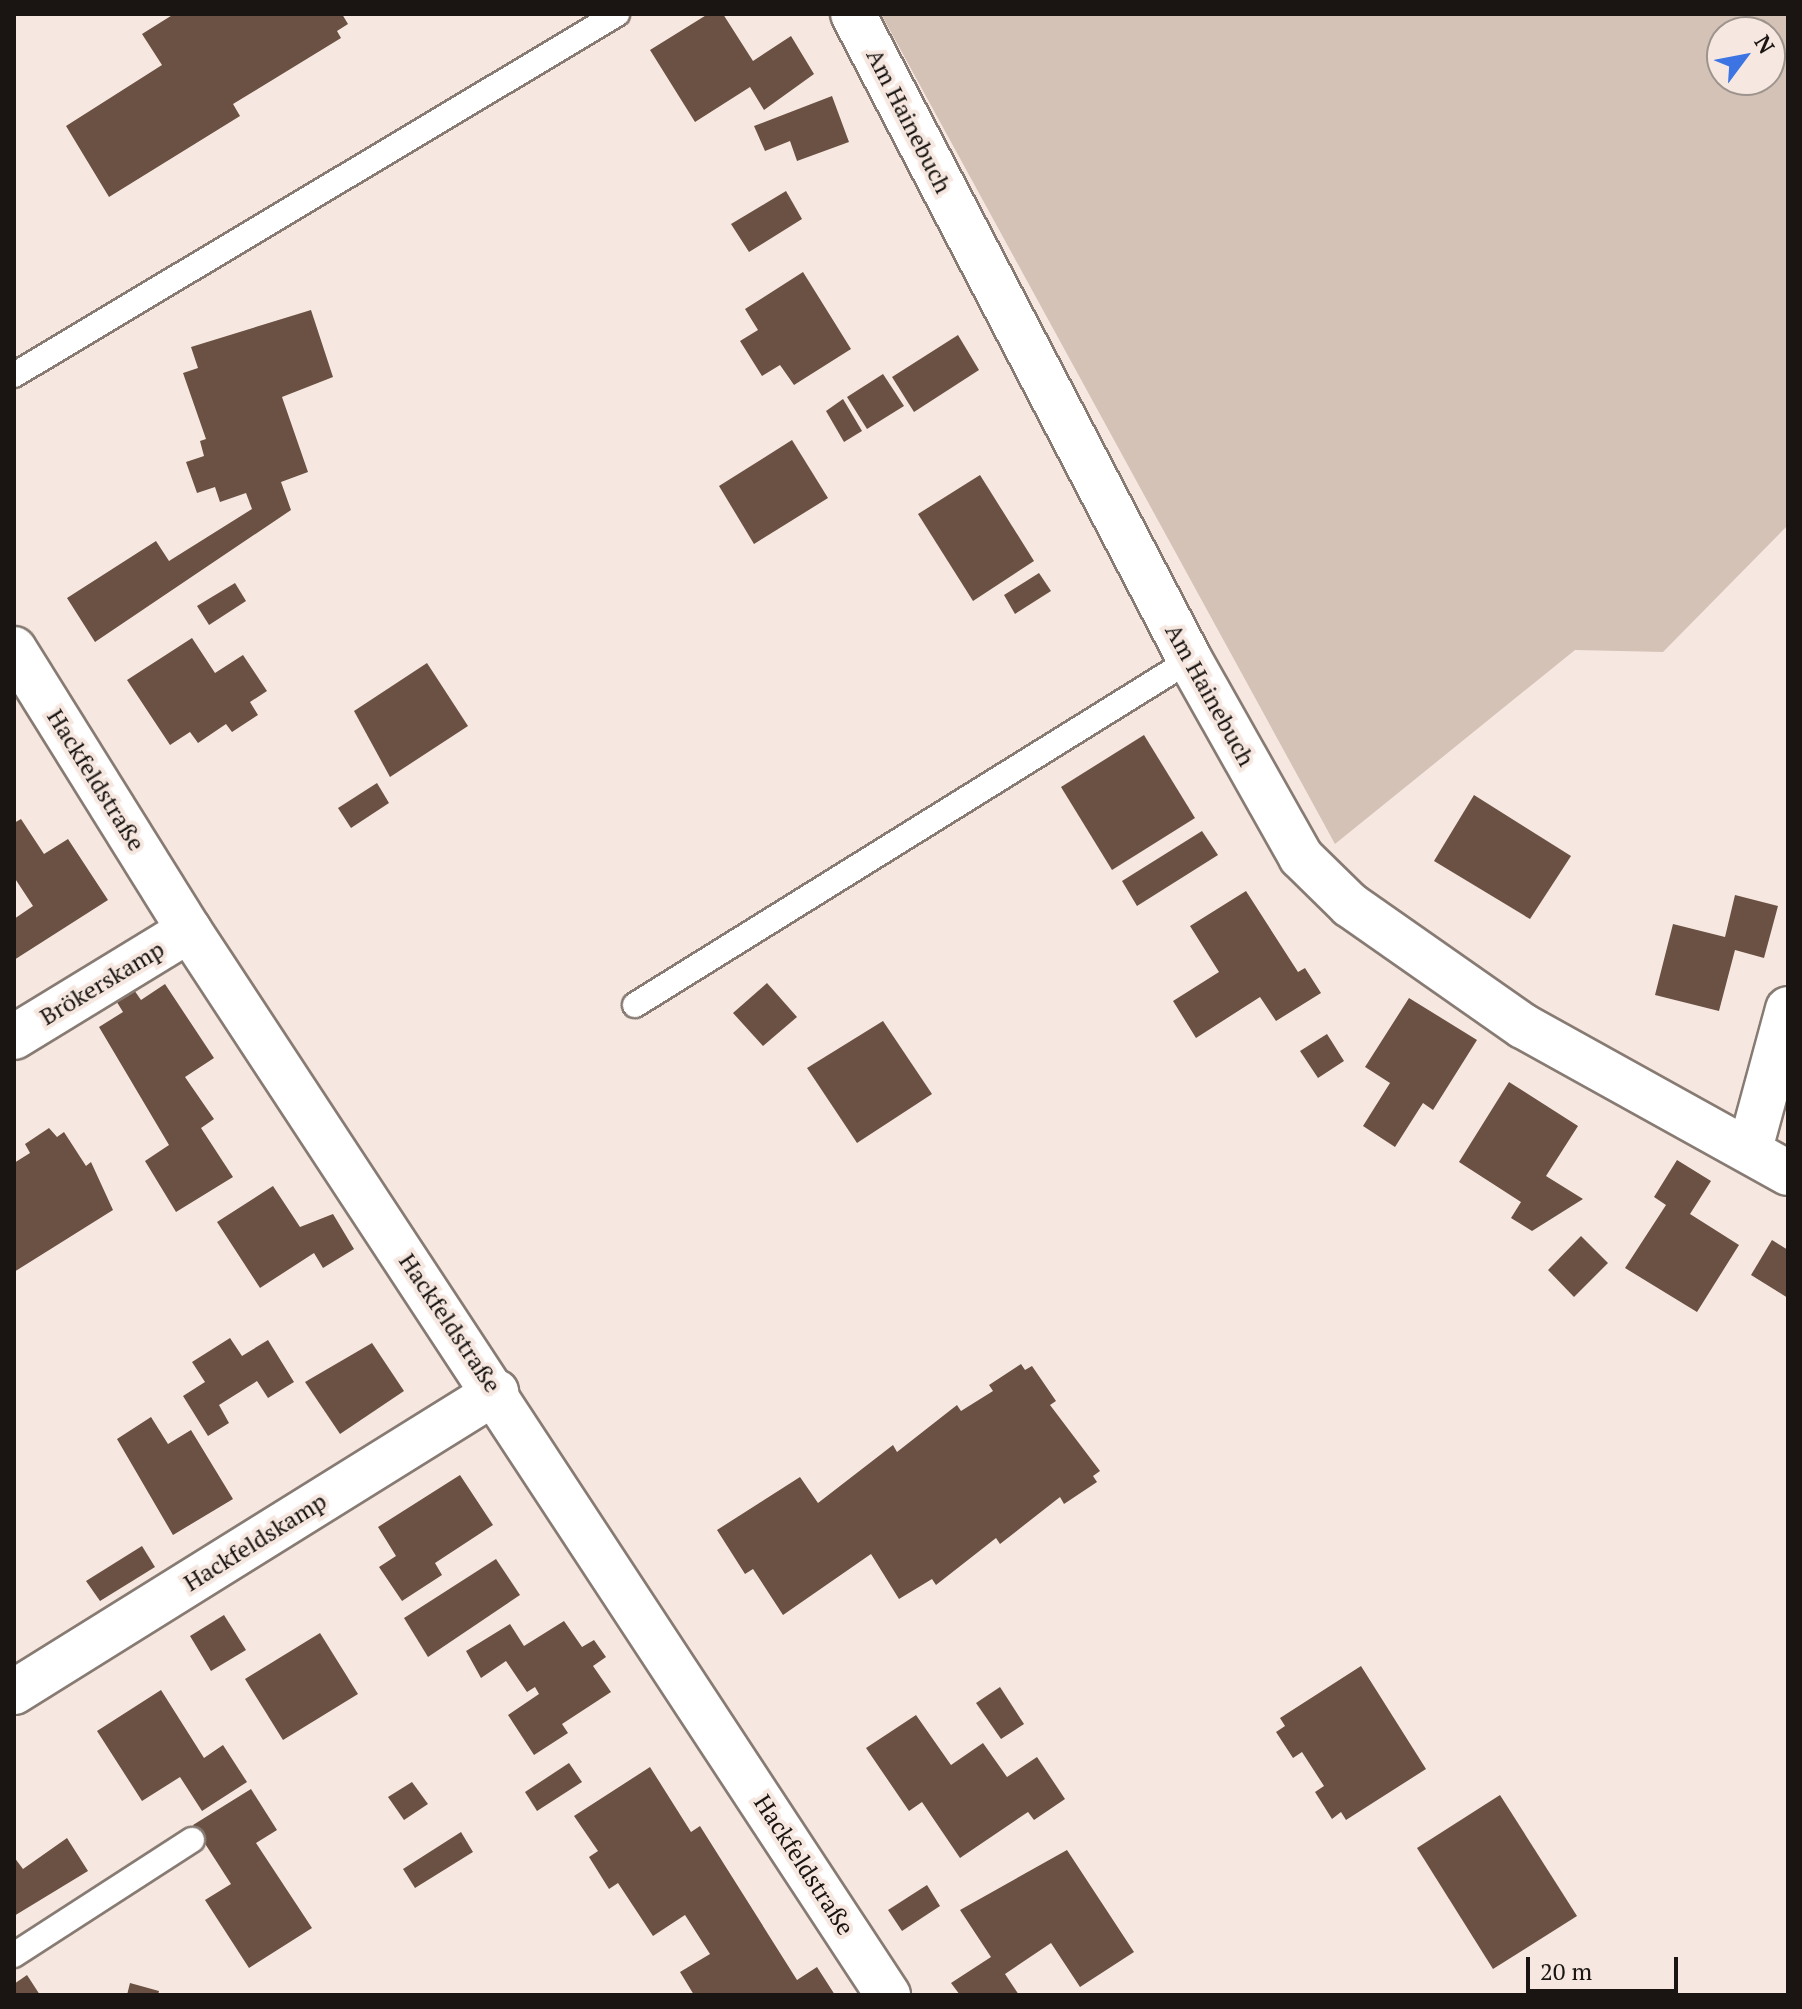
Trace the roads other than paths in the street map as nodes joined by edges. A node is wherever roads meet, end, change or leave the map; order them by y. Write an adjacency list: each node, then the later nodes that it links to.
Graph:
1 (617, 14): 3 (lane)
2 (853, 14): 5 (street, Am Hainebuch)
3 (14, 375)
4 (14, 649): 6 (street, Hackfeldstraße)
5 (1190, 660): 7 (lane); 10 (street, Am Hainebuch)
6 (189, 930): 9 (street, Brökerskamp); 12 (street, Hackfeldstraße)
7 (635, 1005)
8 (1788, 1009): 10 (street)
9 (14, 1037)
10 (1750, 1149): 11 (street, Am Hainebuch)
11 (1788, 1173)
12 (496, 1392): 13 (street, Hackfeldskamp); 16 (street, Hackfeldstraße)
13 (14, 1692)
14 (192, 1840): 15 (lane)
15 (14, 1955)
16 (888, 1995)

